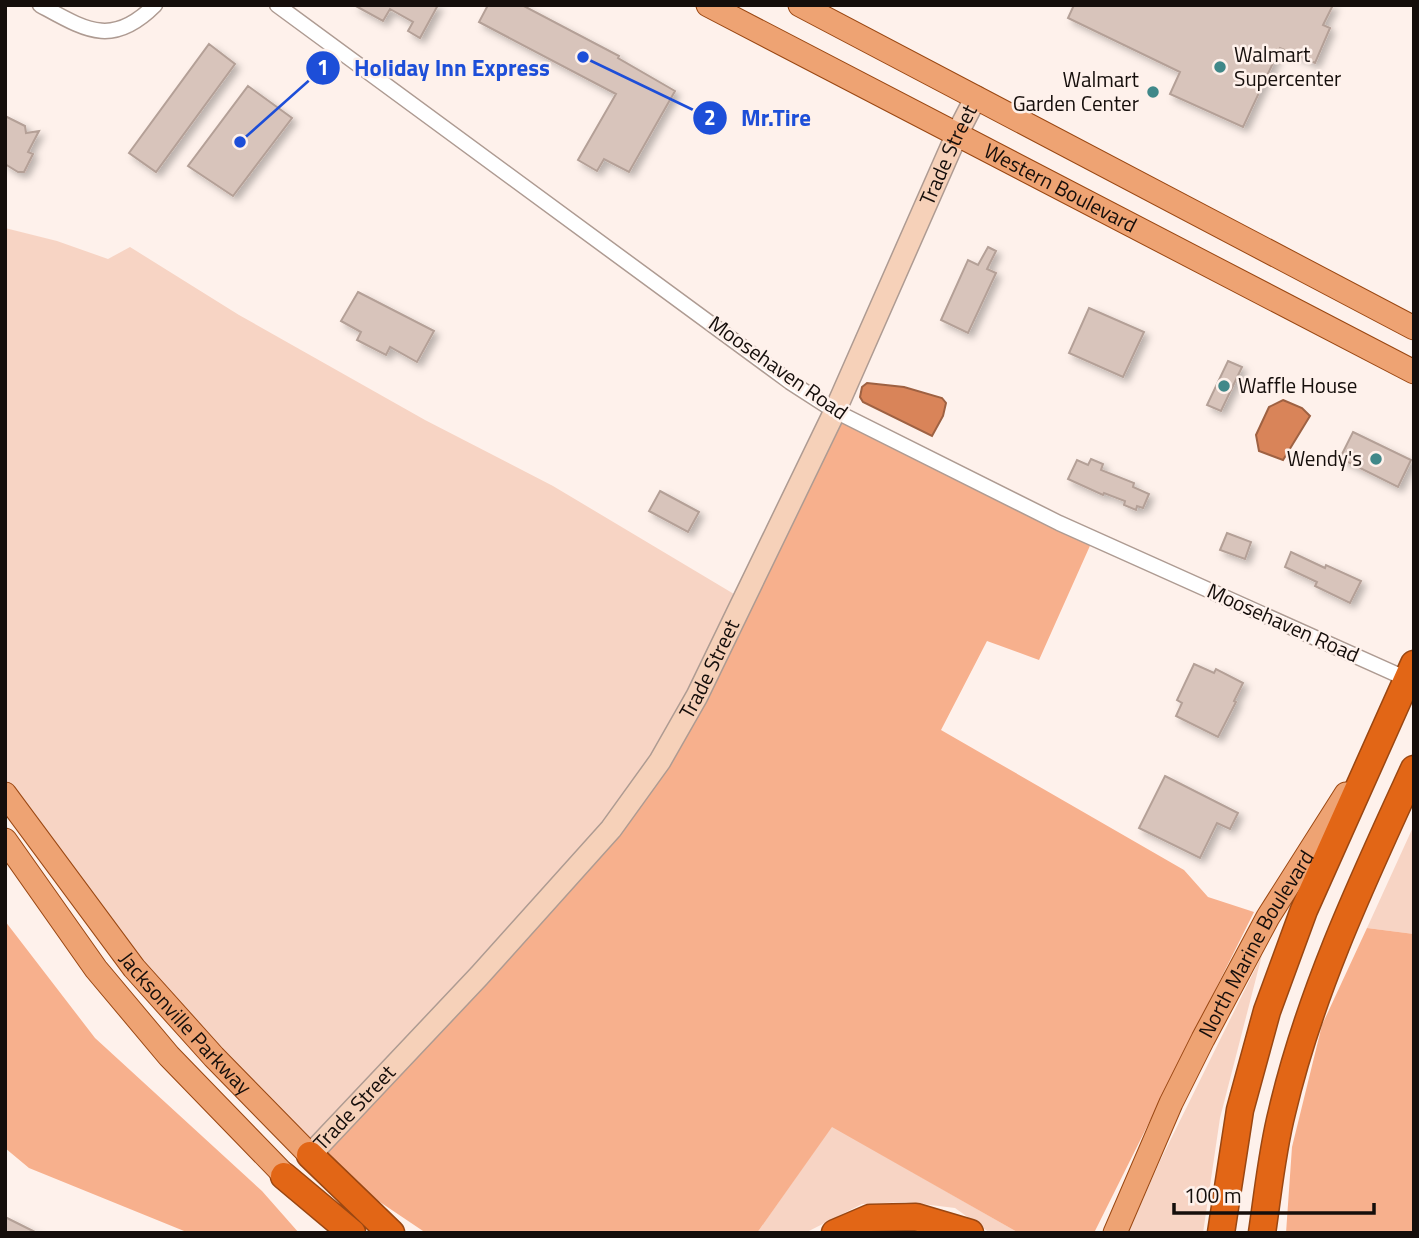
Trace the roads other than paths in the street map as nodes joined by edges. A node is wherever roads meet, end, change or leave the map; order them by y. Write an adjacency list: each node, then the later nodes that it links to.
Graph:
1 (40, 5): 2 (street)
2 (155, 5)
3 (277, 5): 10 (street, Moosehaven Road)
4 (708, 5): 7 (main road, Western Boulevard)
5 (800, 5): 6 (main road, Western Boulevard)
6 (976, 97): 7 (street, Trade Street); 8 (main road, Western Boulevard)
7 (957, 134): 9 (main road, Western Boulevard); 10 (street, Trade Street)
8 (1414, 328)
9 (1414, 372)
10 (835, 411): 11 (street, Moosehaven Road); 16 (street, Trade Street)
11 (1410, 671): 12 (highway, North Marine Boulevard)
12 (1378, 744): 23 (main road, North Marine Boulevard); 24 (highway)
13 (1414, 769): 25 (highway)
14 (5, 794): 16 (main road, Jacksonville Parkway)
15 (5, 840): 17 (main road, Jacksonville Parkway)
16 (310, 1155): 20 (highway, Jacksonville Parkway)
17 (284, 1175): 18 (main road); 19 (highway, Jacksonville Parkway)
18 (340, 1233)
19 (352, 1233)
20 (391, 1233)
21 (835, 1233): 22 (highway)
22 (970, 1233)
23 (1115, 1233)
24 (1221, 1233)
25 (1262, 1233)

